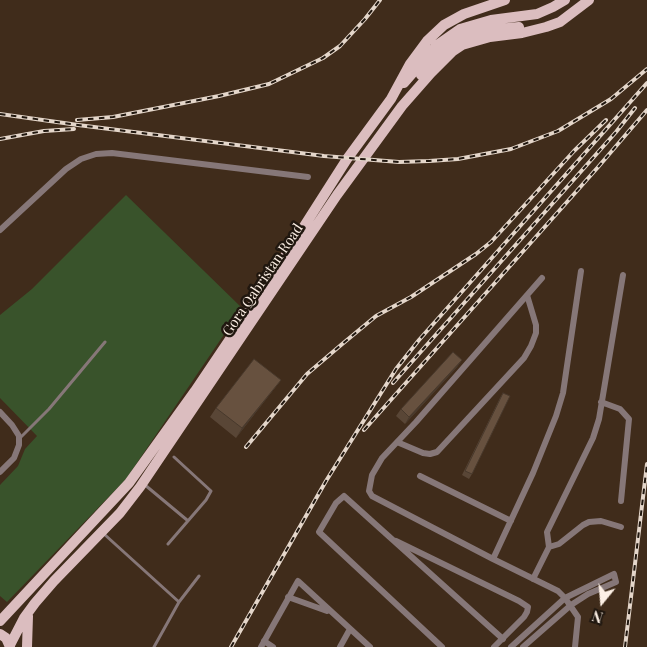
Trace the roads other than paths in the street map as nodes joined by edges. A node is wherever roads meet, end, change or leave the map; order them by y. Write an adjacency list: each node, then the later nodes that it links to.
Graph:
1 (505, 0): 6 (main road, Gora Qabristan Road)
2 (565, 0): 5 (main road)
3 (579, 0): 5 (main road)
4 (589, 0): 7 (main road, Gora Qabristan Road)
5 (418, 72): 6 (main road); 7 (main road)
6 (391, 99): 40 (main road, Gora Qabristan Road)
7 (402, 106): 22 (main road, Gora Qabristan Road)
8 (308, 177): 9 (street)
9 (0, 230)
10 (580, 271): 25 (street)
11 (623, 275): 15 (street)
12 (542, 278): 13 (street)
13 (527, 295): 18 (street); 18 (street)
14 (105, 342): 17 (lane)
15 (601, 402): 23 (street); 30 (street)
16 (0, 412): 17 (street)
17 (19, 439): 20 (street)
18 (397, 442): 31 (street)
19 (174, 457): 24 (lane)
20 (0, 472)
21 (420, 476): 25 (street)
22 (143, 483): 24 (lane); 27 (main road, Gora Qabristan Road)
23 (621, 501)
24 (187, 520): 29 (lane)
25 (511, 521): 31 (street)
26 (621, 528): 30 (street)
27 (101, 531): 36 (lane); 39 (main road, Gora Qabristan Road)
28 (389, 538): 43 (street); 43 (street); 51 (street)
29 (168, 544)
30 (548, 547): 33 (street)
31 (493, 560): 33 (street)
32 (198, 576): 36 (lane)
33 (533, 579): 35 (street)
34 (288, 597): 38 (street); 38 (street); 44 (street)
35 (565, 598): 37 (street); 37 (street); 53 (street)
36 (179, 602): 47 (lane)
37 (570, 605): 54 (street); 55 (street)
38 (331, 612): 41 (street)
39 (28, 613): 45 (main road, Gora Qabristan Road); 46 (main road)
40 (0, 621)
41 (350, 629): 49 (street); 50 (street)
42 (0, 634): 45 (main road)
43 (503, 639): 52 (street)
44 (262, 644): 48 (street)
45 (10, 646)
46 (27, 647)
47 (154, 647)
48 (273, 647)
49 (340, 647)
50 (370, 647)
51 (442, 647)
52 (494, 647)
53 (511, 647)
54 (523, 647)
55 (575, 647)

